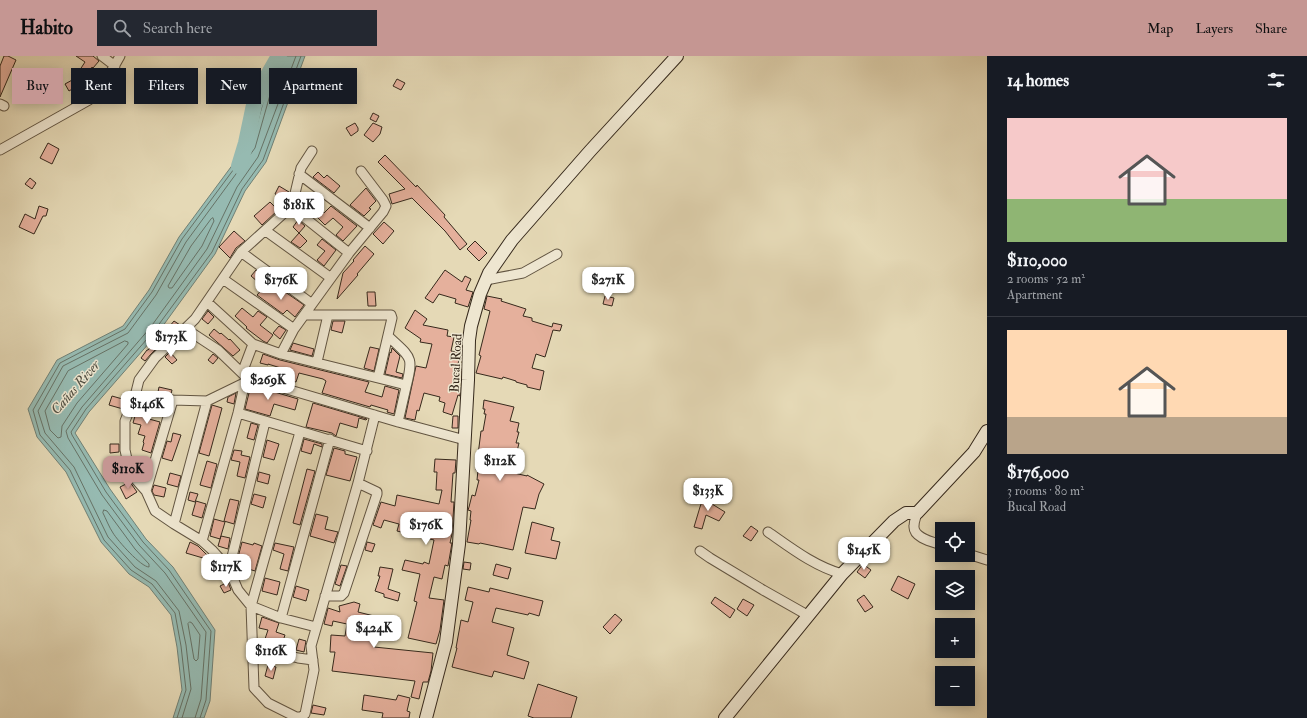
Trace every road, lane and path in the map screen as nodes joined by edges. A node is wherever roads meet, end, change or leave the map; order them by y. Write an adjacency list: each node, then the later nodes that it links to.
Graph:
1 (102, 56): 4 (street)
2 (120, 56): 4 (street)
3 (677, 56): 17 (street, Bucal Road)
4 (115, 66): 5 (street)
5 (0, 150)
6 (312, 151): 8 (street)
7 (361, 171): 10 (street)
8 (299, 174): 9 (street); 10 (street)
9 (290, 206): 11 (street); 13 (street)
10 (370, 228): 13 (street)
11 (266, 231): 12 (street); 15 (street)
12 (241, 252): 16 (street); 19 (street)
13 (349, 253): 15 (street)
14 (557, 254): 17 (street)
15 (331, 278): 19 (street)
16 (223, 279): 18 (street); 23 (street)
17 (486, 280): 41 (street, Bucal Road)
18 (207, 302): 22 (street); 25 (street)
19 (312, 304): 20 (street)
20 (305, 315): 21 (street); 23 (street)
21 (328, 315): 24 (street); 27 (street)
22 (186, 329): 28 (street); 31 (street)
23 (294, 329): 26 (street)
24 (388, 336): 29 (street); 30 (street)
25 (253, 344): 26 (street); 28 (street)
26 (281, 354): 27 (street)
27 (317, 362): 29 (street)
28 (244, 378): 33 (street); 34 (street); 35 (street)
29 (378, 378): 30 (street)
30 (406, 387): 37 (street)
31 (134, 396): 32 (street); 44 (street)
32 (173, 400): 33 (street); 44 (street)
33 (208, 401): 46 (street)
34 (238, 413): 36 (street); 48 (street)
35 (376, 415): 37 (street); 42 (street)
36 (265, 422): 39 (street); 53 (street)
37 (398, 422): 41 (street)
38 (987, 431): 45 (street)
39 (300, 432): 40 (street); 56 (street)
40 (330, 439): 42 (street); 58 (street)
41 (465, 440): 62 (street, Bucal Road)
42 (367, 451): 43 (street)
43 (358, 483): 55 (street); 55 (street)
44 (146, 491): 46 (street)
45 (917, 512): 49 (street); 54 (street)
46 (174, 524): 48 (street)
47 (768, 532): 54 (street)
48 (202, 541): 53 (street)
49 (935, 542)
50 (700, 551): 57 (street)
51 (975, 556): 52 (street)
52 (987, 560)
53 (229, 569): 56 (street)
54 (842, 574): 57 (street)
55 (325, 596): 59 (street)
56 (252, 606): 58 (street); 60 (street)
57 (809, 616): 63 (street)
58 (281, 618): 59 (street)
59 (316, 627): 61 (street)
60 (253, 646): 61 (street); 61 (street)
61 (313, 660)
62 (426, 718)
63 (725, 718)

